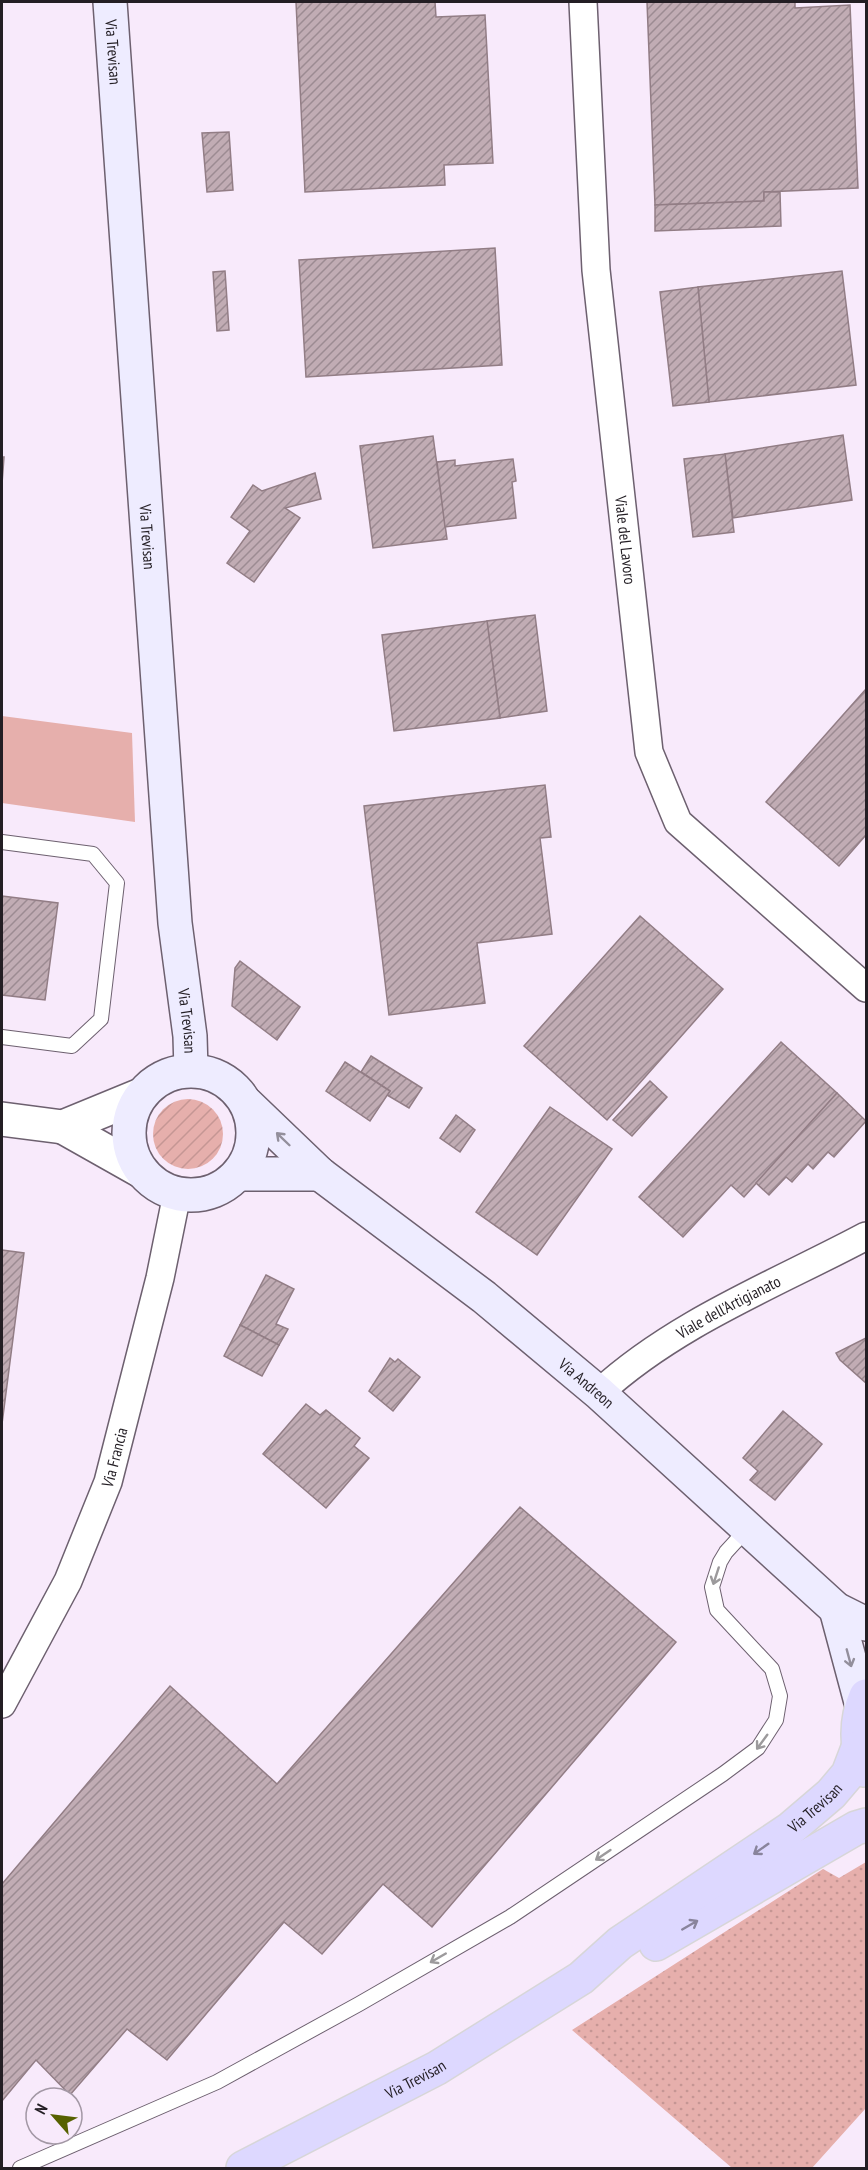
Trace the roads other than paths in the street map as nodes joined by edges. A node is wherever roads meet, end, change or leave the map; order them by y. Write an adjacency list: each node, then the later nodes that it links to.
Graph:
1 (110, 2): 6 (main road, Via Trevisan)
2 (583, 2): 4 (street, Viale del Lavoro)
3 (2, 842): 5 (lane)
4 (867, 988)
5 (2, 1037)
6 (191, 1070): 7 (main road); 8 (main road)
7 (141, 1095): 10 (street); 11 (main road)
8 (247, 1104): 12 (main road); 13 (main road, Via Andreon, one-way to 8)
9 (2, 1119): 10 (street)
10 (63, 1127): 11 (street)
11 (141, 1172): 14 (main road)
12 (238, 1174): 13 (main road); 14 (main road)
13 (320, 1174): 16 (main road, Via Andreon)
14 (177, 1194): 21 (street, Via Francia)
15 (867, 1236): 16 (street, Viale dell'Artigianato)
16 (599, 1393): 17 (main road, Via Andreon)
17 (748, 1528): 18 (main road, Via Andreon); 25 (lane, one-way to 25)
18 (836, 1609): 19 (main road, Via Andreon); 20 (main road, one-way to 20)
19 (867, 1624)
20 (864, 1701): 22 (main road)
21 (2, 1704)
22 (862, 1761): 24 (main road, Via Trevisan, one-way to 24)
23 (867, 1825): 24 (main road, Via Trevisan, one-way to 23)
24 (581, 1978): 26 (main road, Via Trevisan)
25 (20, 2169)
26 (243, 2169)

